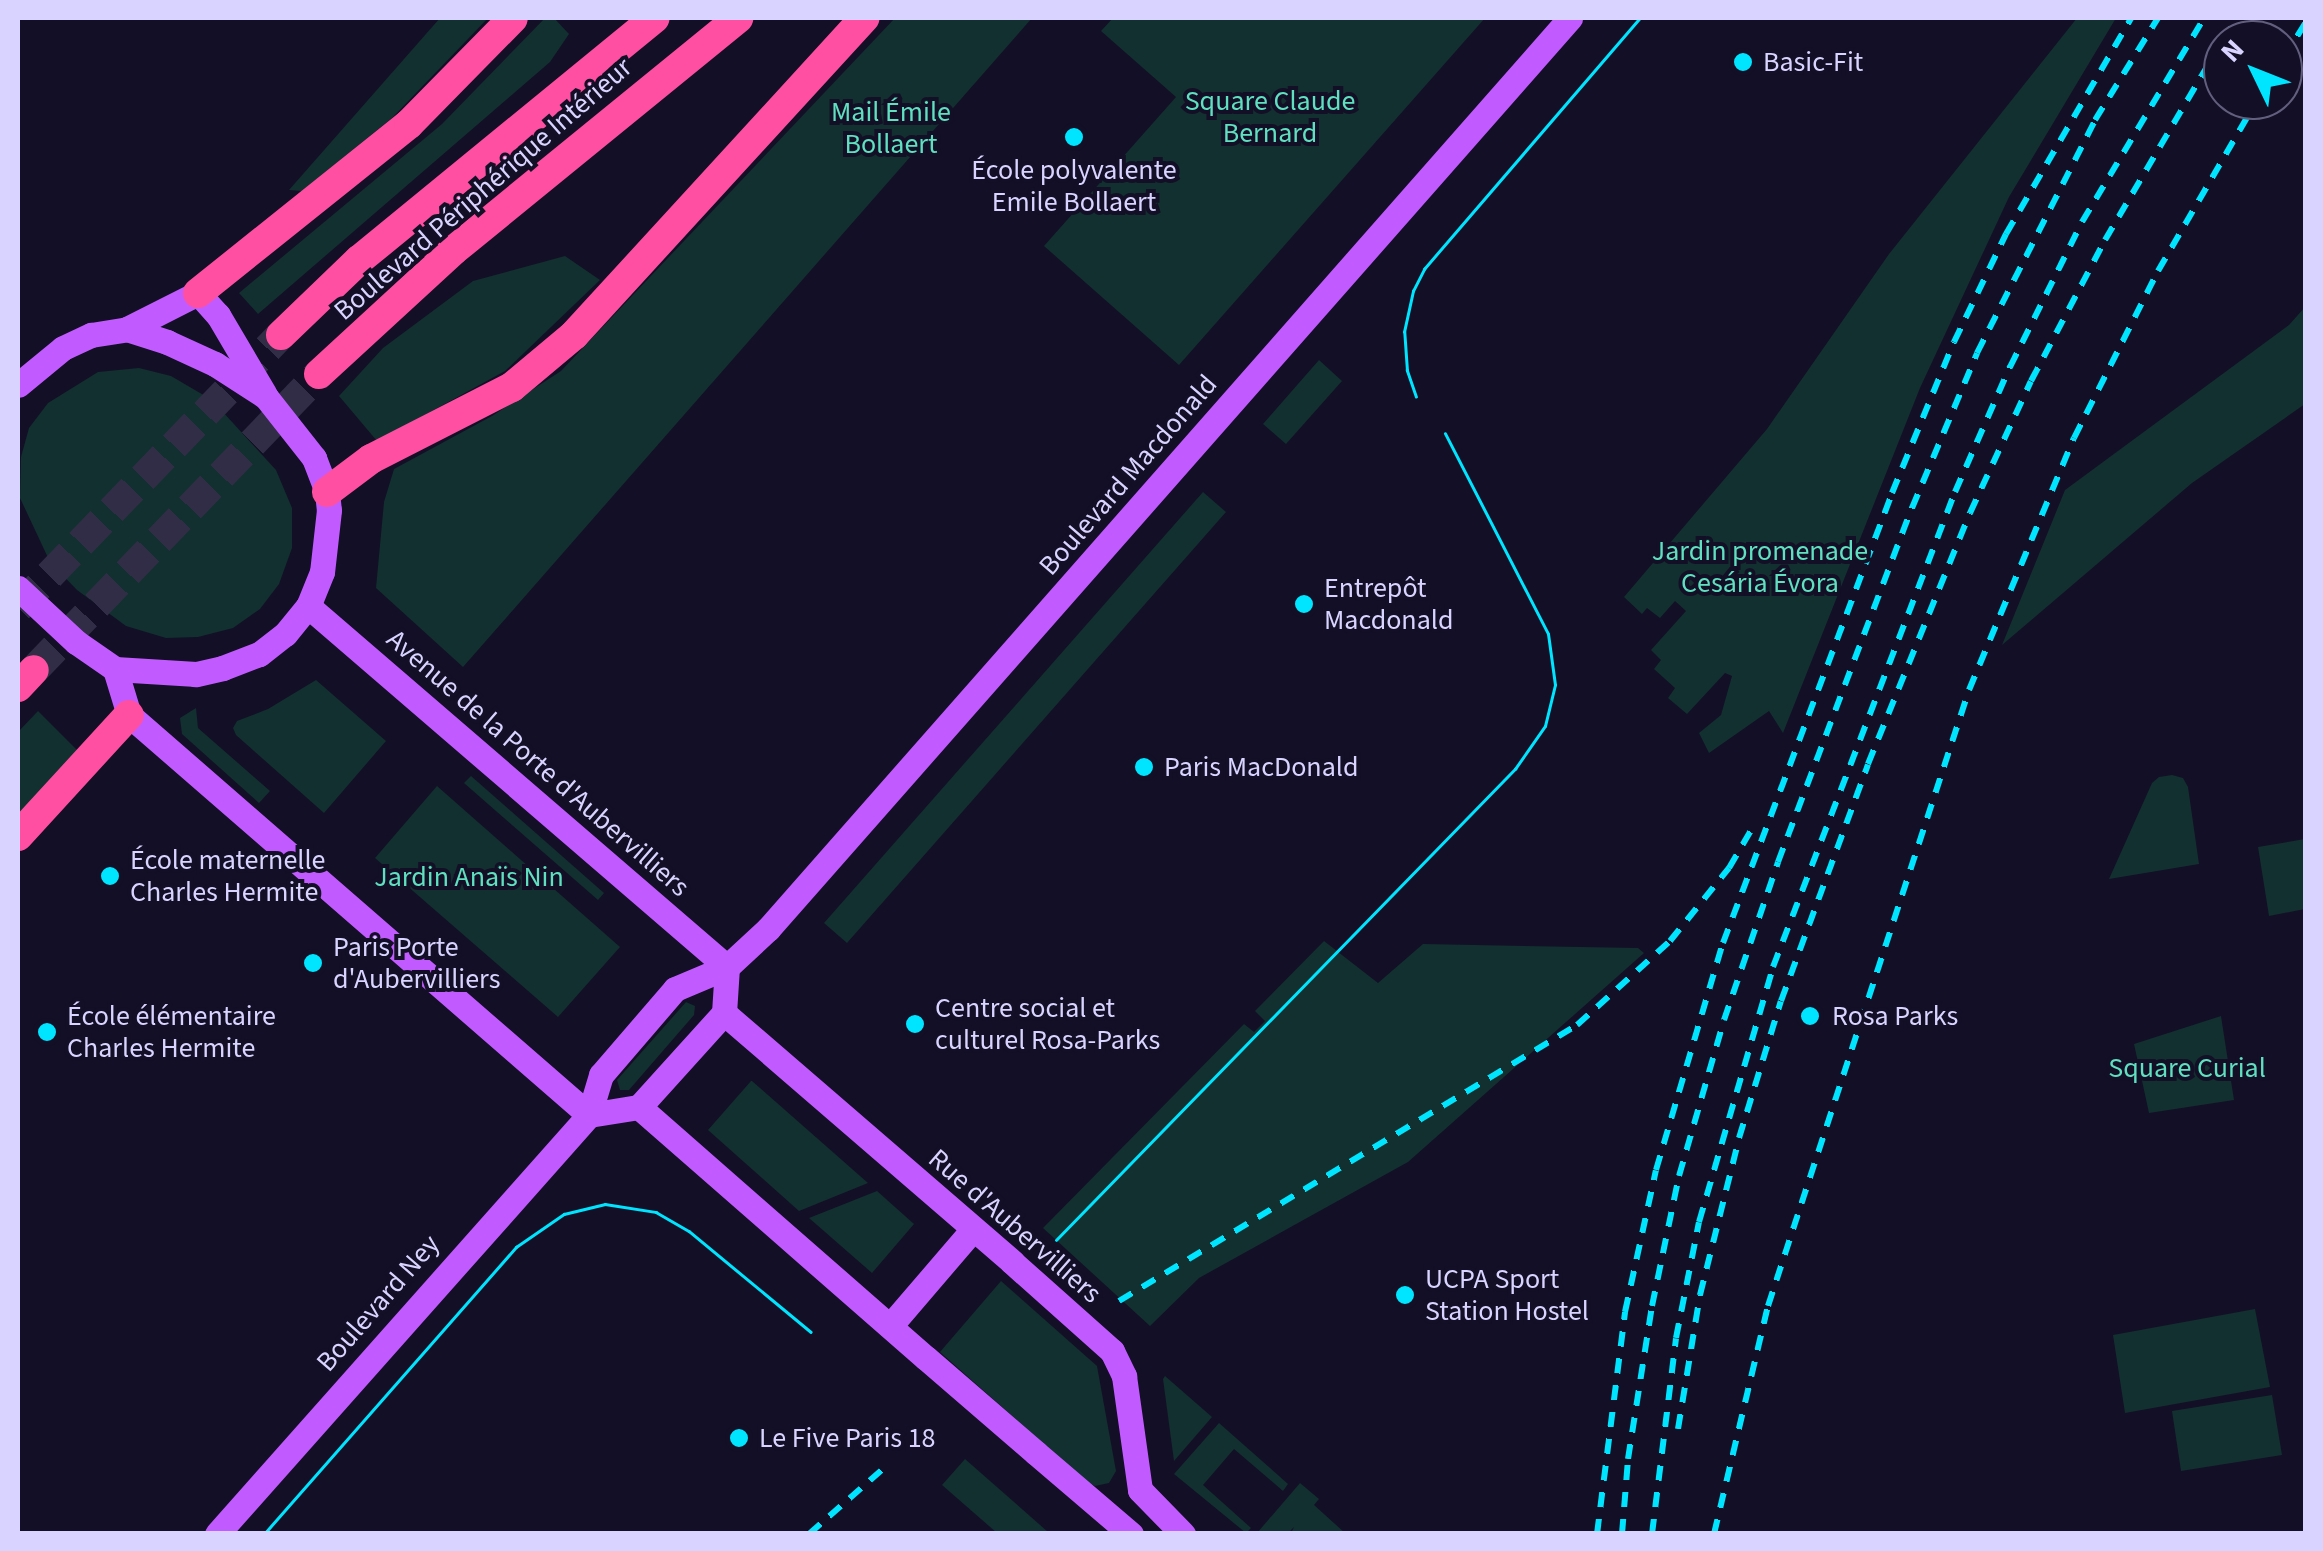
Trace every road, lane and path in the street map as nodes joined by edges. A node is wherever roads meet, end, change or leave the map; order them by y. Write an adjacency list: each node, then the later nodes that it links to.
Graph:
1 (513, 18): 6 (highway)
2 (654, 18): 8 (highway)
3 (738, 18): 9 (highway, Boulevard Périphérique Intérieur)
4 (864, 18): 12 (highway)
5 (1570, 18): 19 (main road, Boulevard Macdonald)
6 (198, 293): 7 (main road); 11 (main road)
7 (127, 329): 10 (main road); 11 (main road)
8 (281, 336)
9 (319, 374)
10 (18, 385)
11 (266, 397): 12 (main road)
12 (327, 492): 14 (main road)
13 (18, 588): 15 (main road)
14 (308, 606): 16 (main road); 19 (main road, Avenue de la Porte d'Aubervilliers)
15 (115, 669): 16 (main road); 17 (main road)
16 (163, 674): 17 (main road)
17 (129, 715): 18 (highway); 22 (main road)
18 (18, 836)
19 (727, 966): 20 (main road); 22 (main road, Boulevard Macdonald)
20 (724, 1013): 21 (main road); 23 (main road, Rue d'Aubervilliers)
21 (639, 1107): 22 (main road); 24 (main road)
22 (588, 1115): 25 (main road, Boulevard Ney)
23 (974, 1229): 24 (main road); 27 (main road, Rue d'Aubervilliers, bridge)
24 (890, 1326): 26 (main road, bridge)
25 (216, 1534)
26 (1130, 1534)
27 (1183, 1534)

